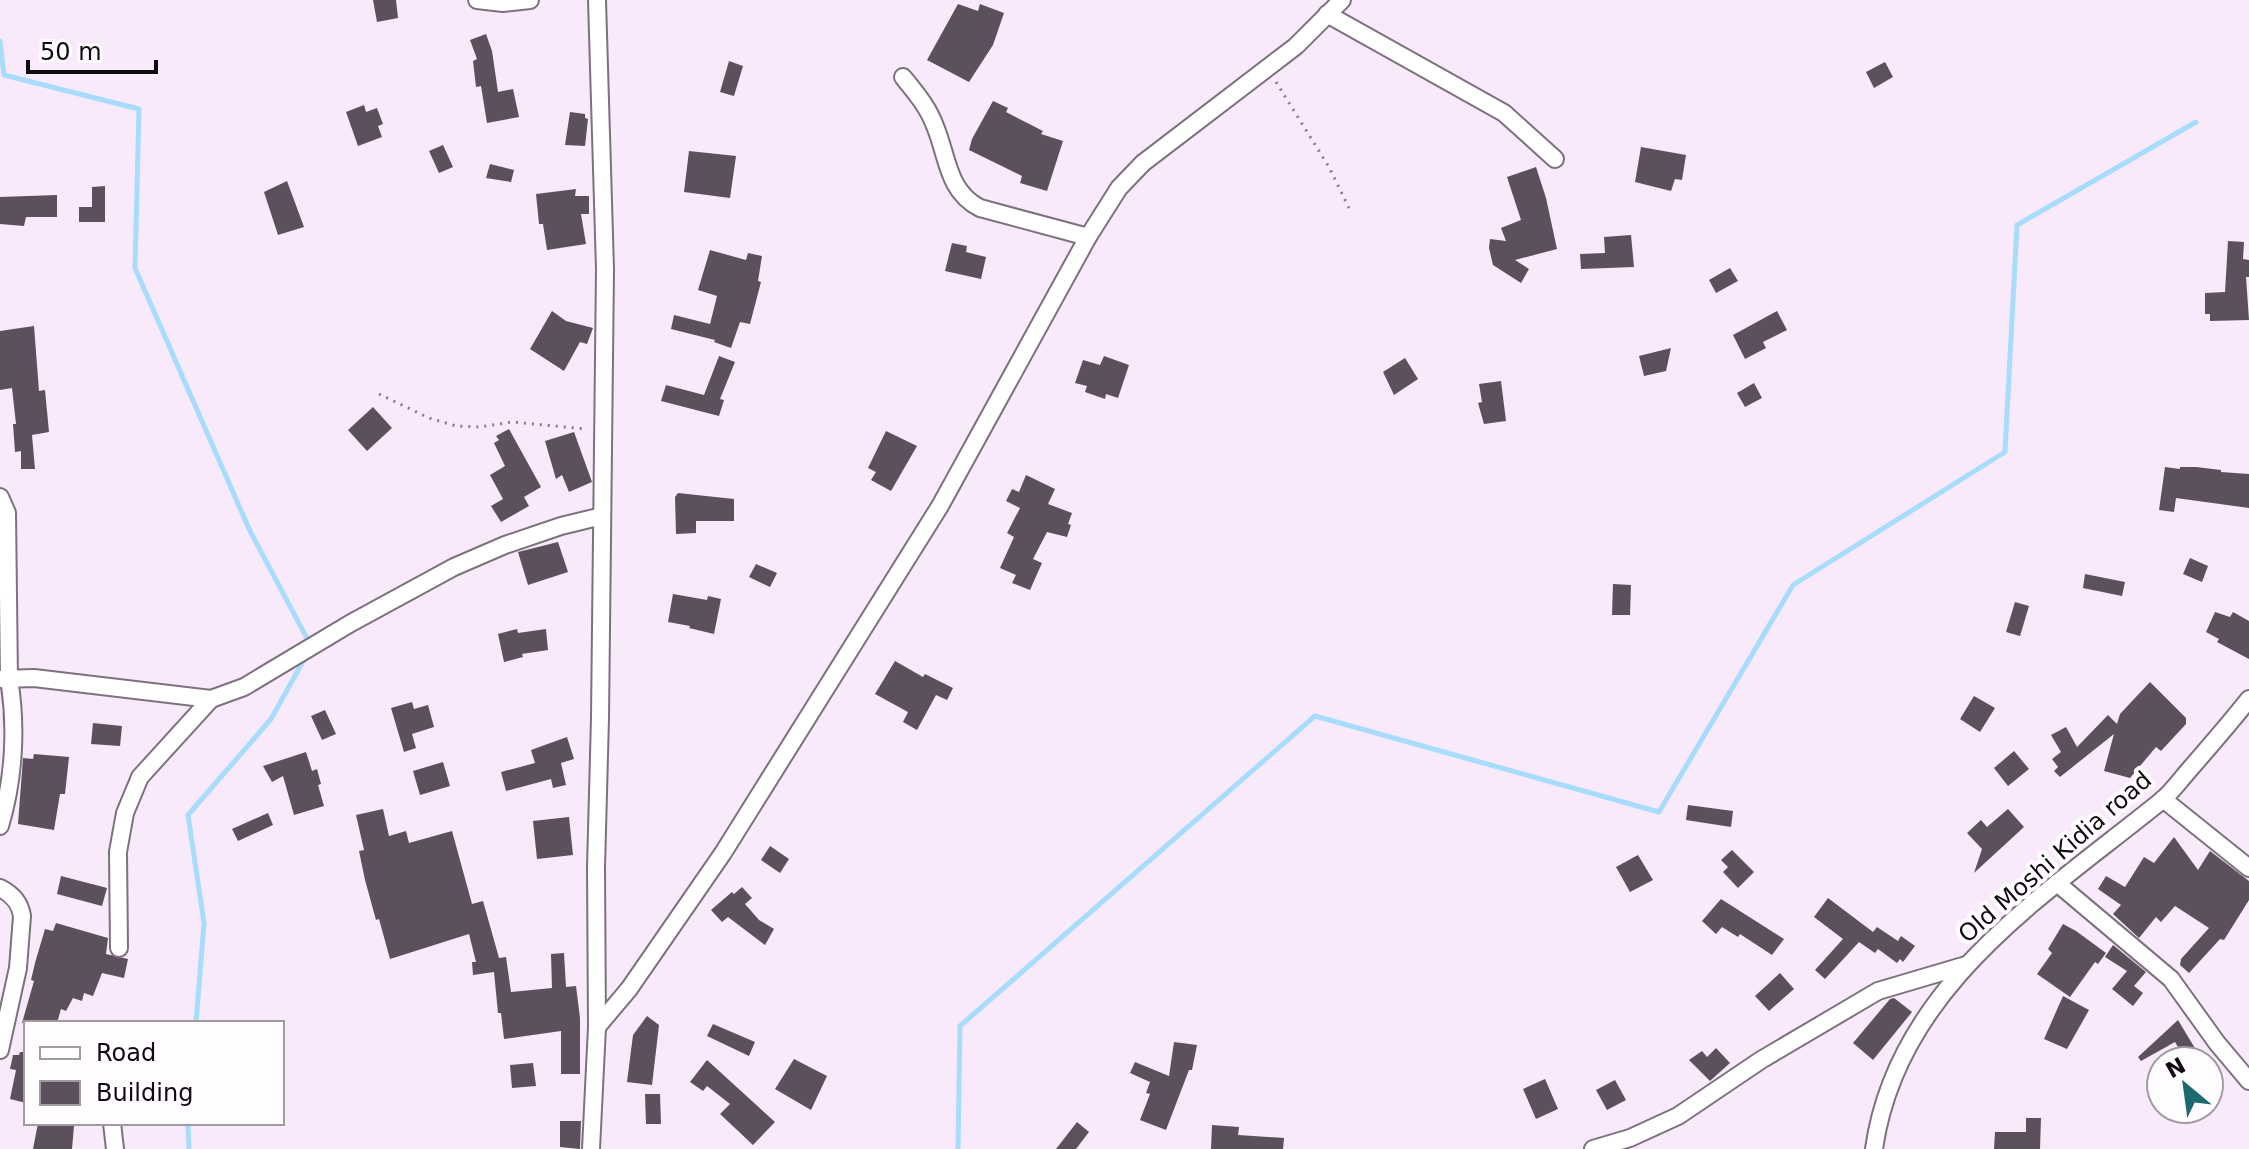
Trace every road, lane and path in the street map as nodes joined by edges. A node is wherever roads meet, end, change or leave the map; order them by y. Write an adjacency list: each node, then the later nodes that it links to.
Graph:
1 (477, 0): 2 (street)
2 (530, 0)
3 (597, 0): 12 (street)
4 (1342, 0): 5 (street)
5 (1327, 14): 6 (street); 8 (street)
6 (1268, 68): 9 (path); 10 (street)
7 (903, 77): 10 (street)
8 (1555, 159)
9 (1349, 208)
10 (1088, 237): 25 (street)
11 (379, 394): 12 (path)
12 (602, 431): 14 (street)
13 (0, 497): 15 (street)
14 (602, 516): 16 (street); 25 (street)
15 (5, 679): 16 (street); 19 (street)
16 (211, 699): 23 (street)
17 (2249, 699): 18 (street, Old Moshi Kidia road)
18 (2163, 799): 20 (street); 21 (street, Old Moshi Kidia road)
19 (0, 826)
20 (2249, 868)
21 (2057, 883): 24 (street, Old Moshi Kidia road); 27 (street)
22 (0, 888): 26 (street)
23 (119, 948)
24 (1966, 965): 31 (street); 32 (street, Old Moshi Kidia road)
25 (597, 1027): 30 (street)
26 (0, 1050)
27 (2249, 1081)
28 (112, 1125): 29 (street)
29 (115, 1149)
30 (591, 1149)
31 (1593, 1149)
32 (1874, 1149)

